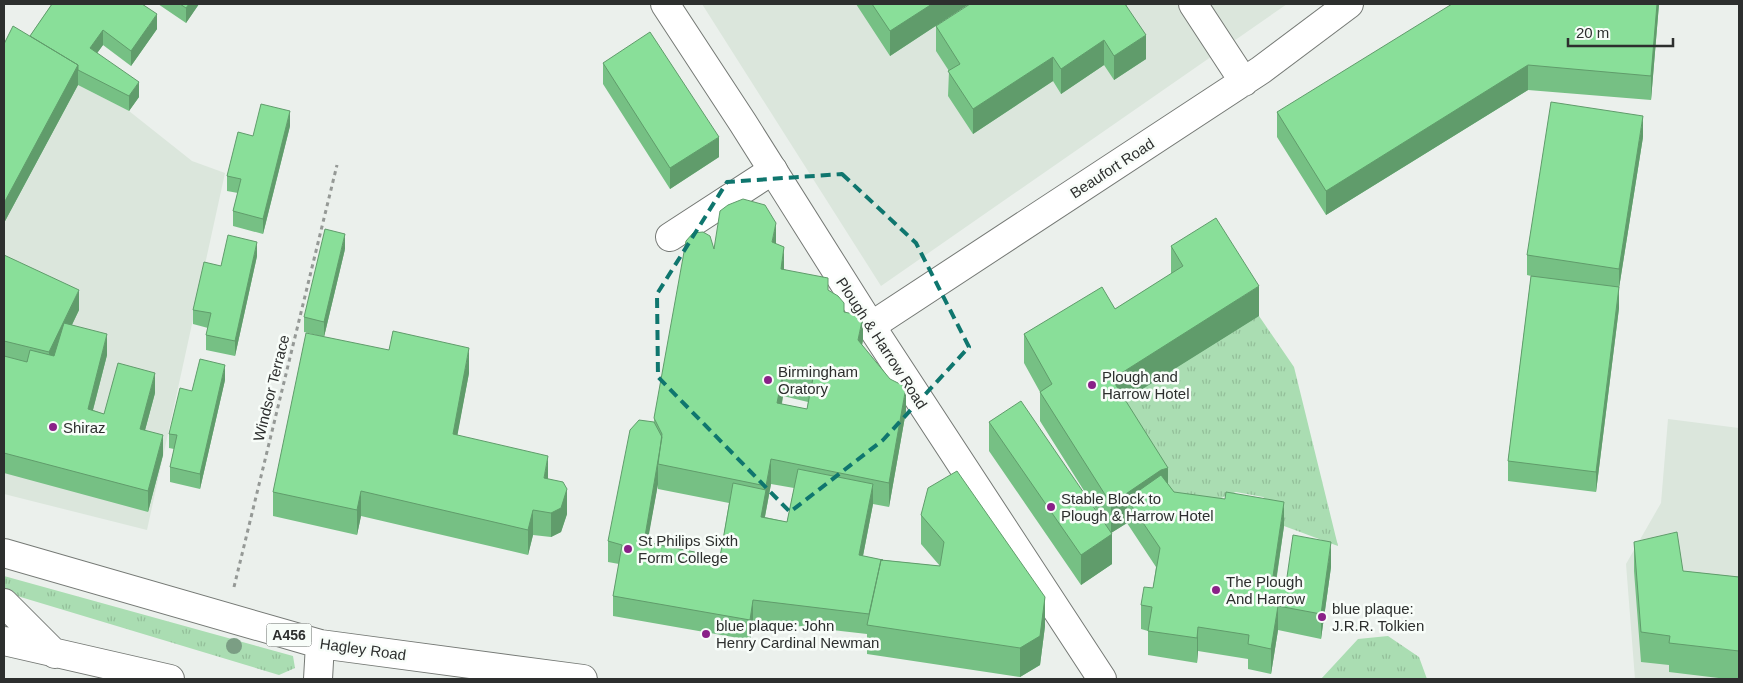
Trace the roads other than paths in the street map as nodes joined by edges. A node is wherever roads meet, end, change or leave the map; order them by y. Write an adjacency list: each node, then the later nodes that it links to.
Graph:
1 (665, 4): 5 (main road, Plough & Harrow Road)
2 (1193, 4): 4 (main road)
3 (1349, 4): 4 (main road, Beaufort Road)
4 (1244, 82): 7 (main road, Beaufort Road)
5 (773, 170): 6 (main road); 7 (main road, Plough & Harrow Road)
6 (670, 237)
7 (871, 326): 16 (main road, Plough & Harrow Road)
8 (4, 553): 11 (main road, Hagley Road / A456)
9 (4, 603): 12 (main road)
10 (4, 641): 12 (main road)
11 (320, 644): 14 (main road); 15 (main road, Hagley Road / A456)
12 (55, 654): 13 (main road)
13 (170, 679)
14 (318, 679)
15 (583, 679)
16 (1102, 679)

